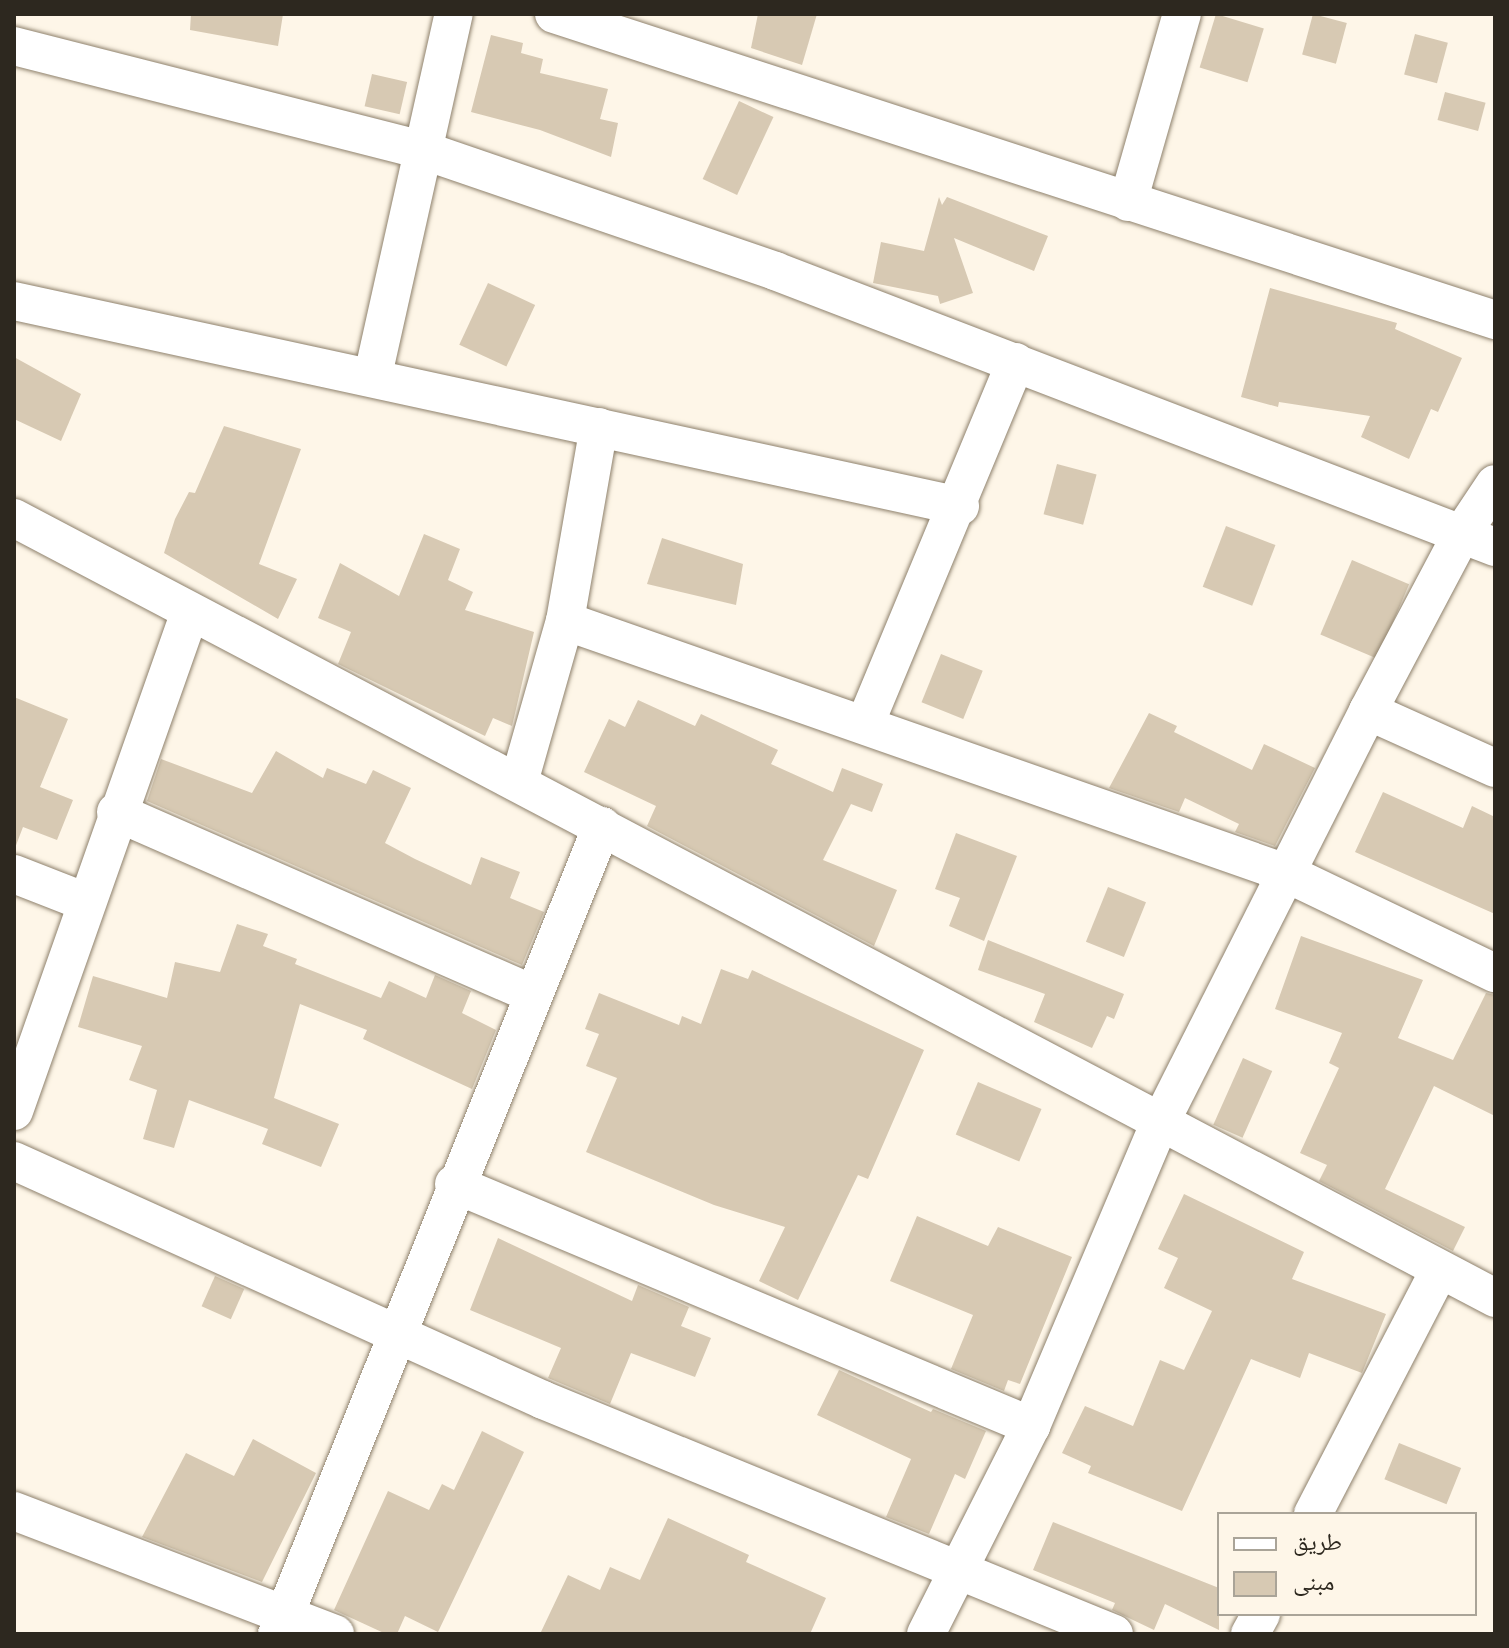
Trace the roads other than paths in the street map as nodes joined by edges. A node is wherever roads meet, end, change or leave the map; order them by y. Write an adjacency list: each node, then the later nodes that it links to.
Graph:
1 (454, 14): 5 (street)
2 (554, 14): 6 (street)
3 (1182, 14): 6 (street)
4 (14, 46): 5 (street)
5 (425, 151): 9 (street); 10 (street)
6 (1128, 202): 8 (street)
7 (14, 301): 10 (street)
8 (1495, 320)
9 (1016, 362): 13 (street); 15 (street)
10 (373, 375): 11 (street)
11 (599, 427): 13 (street); 17 (street)
12 (1495, 484): 15 (street)
13 (960, 506): 19 (street)
14 (14, 518): 16 (street)
15 (1478, 541): 18 (street)
16 (190, 612): 21 (street); 22 (street)
17 (565, 621): 19 (street); 21 (street)
18 (1368, 711): 20 (street); 24 (street)
19 (865, 724): 24 (street)
20 (1495, 768)
21 (519, 782): 23 (street)
22 (116, 812): 26 (street); 28 (street)
23 (602, 826): 28 (street); 30 (street)
24 (1286, 873): 27 (street); 30 (street)
25 (14, 874): 26 (street)
26 (86, 902): 29 (street)
27 (1495, 973)
28 (533, 994): 32 (street)
29 (14, 1111)
30 (1159, 1125): 33 (street); 36 (street)
31 (14, 1161): 35 (street)
32 (454, 1184): 35 (street); 36 (street)
33 (1439, 1271): 34 (street); 38 (street)
34 (1495, 1298)
35 (398, 1333): 39 (street); 41 (street)
36 (1031, 1426): 39 (street)
37 (14, 1511): 41 (street)
38 (1314, 1512)
39 (960, 1568): 43 (street); 44 (street)
40 (1260, 1616): 45 (street)
41 (281, 1625): 42 (street)
42 (335, 1634)
43 (926, 1634)
44 (1114, 1634)
45 (1250, 1634)

